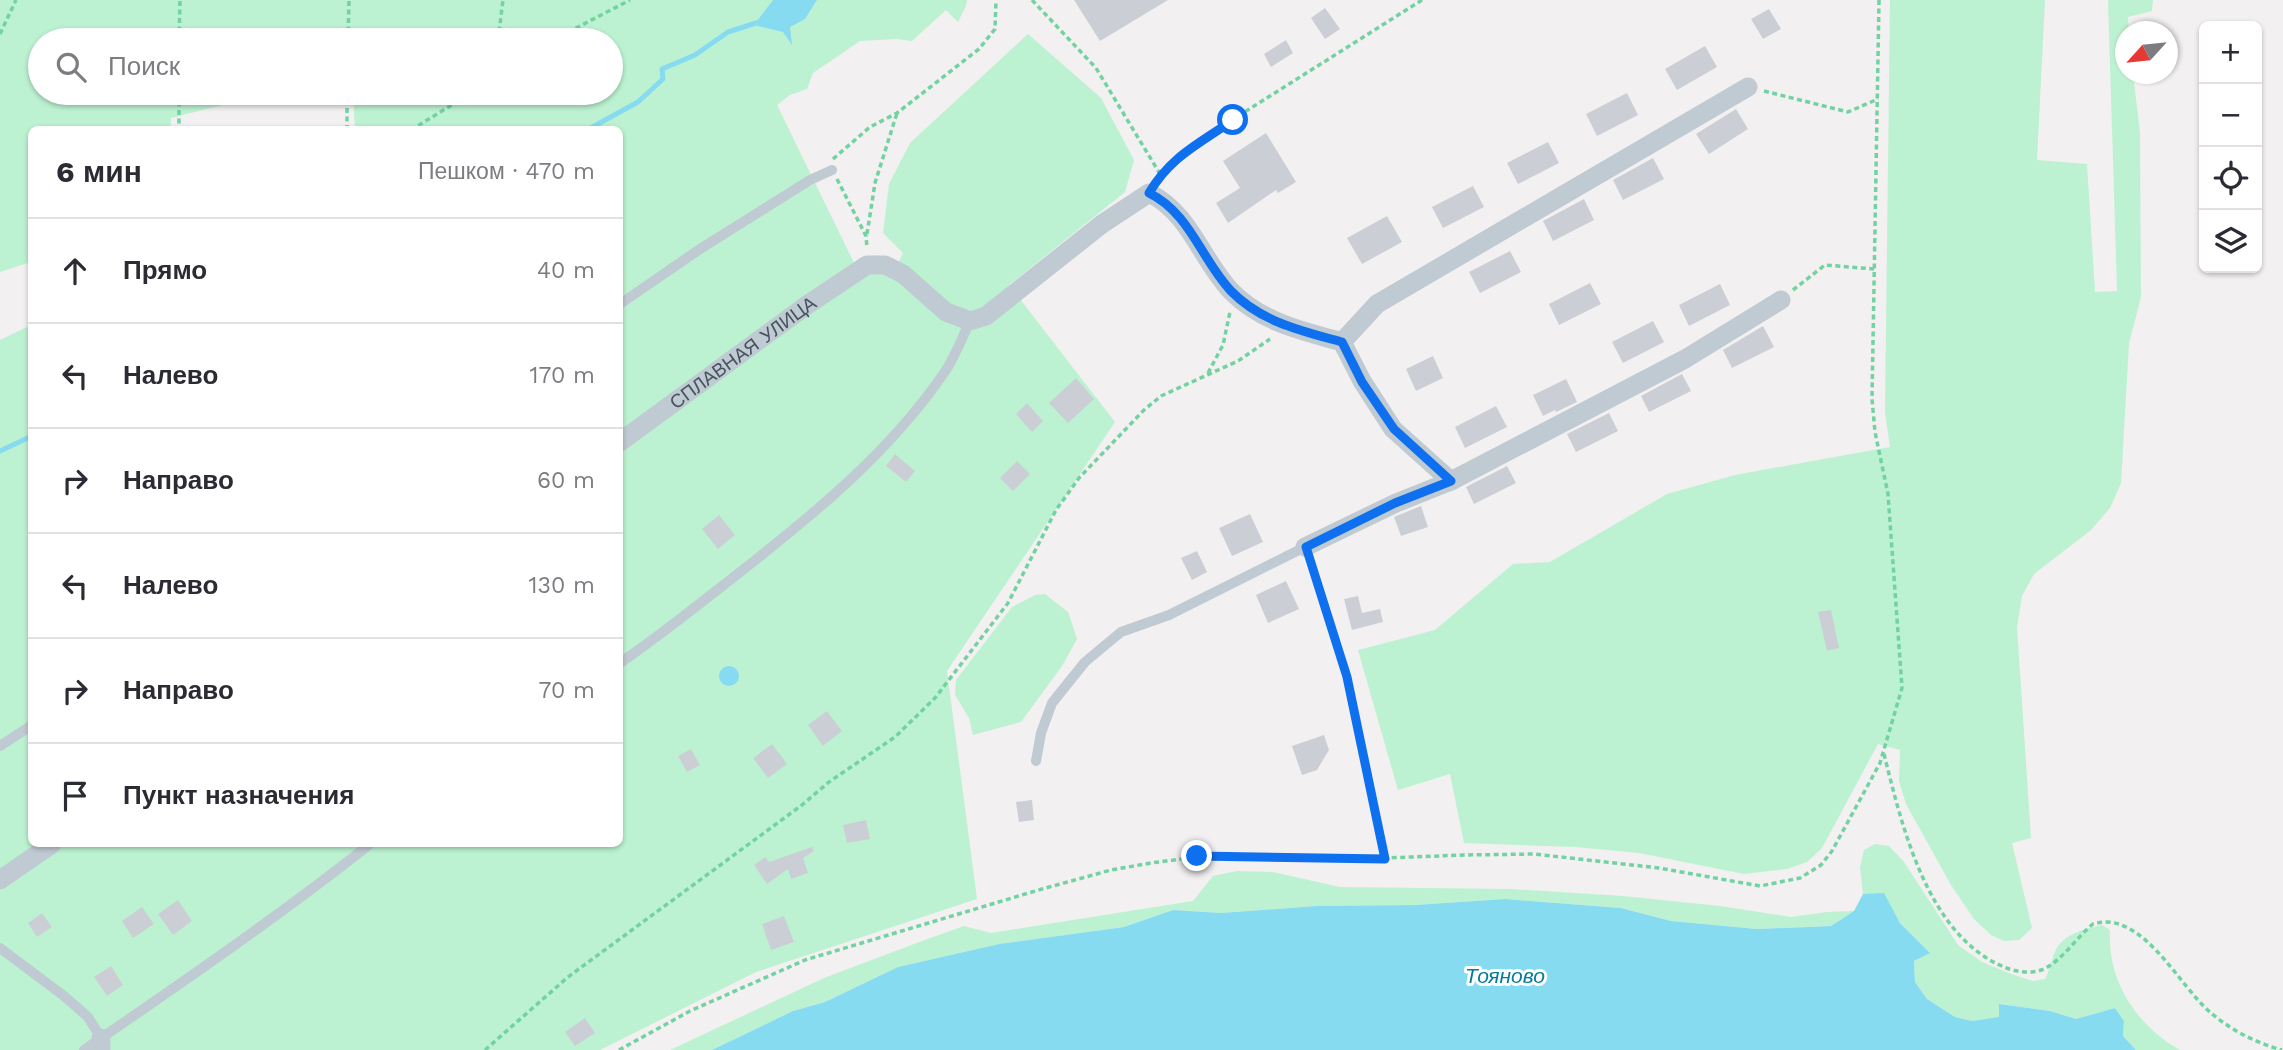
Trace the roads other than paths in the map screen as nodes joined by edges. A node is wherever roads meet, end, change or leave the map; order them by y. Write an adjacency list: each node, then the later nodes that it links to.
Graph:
1 (1748, 87): 6 (street)
2 (832, 170): 4 (lane)
3 (1781, 300): 8 (street)
4 (623, 302)
5 (970, 321): 6 (street); 7 (street, СПЛАВНАЯ УЛИЦА); 10 (lane)
6 (1342, 342): 8 (street)
7 (623, 440)
8 (1451, 481): 9 (street)
9 (1306, 547): 13 (lane)
10 (623, 661)
11 (28, 728): 12 (lane)
12 (0, 746)
13 (1036, 761)
14 (48, 847): 16 (street)
15 (366, 847): 18 (lane)
16 (0, 880)
17 (0, 947): 18 (lane)
18 (101, 1044): 19 (lane)
19 (84, 1050)

